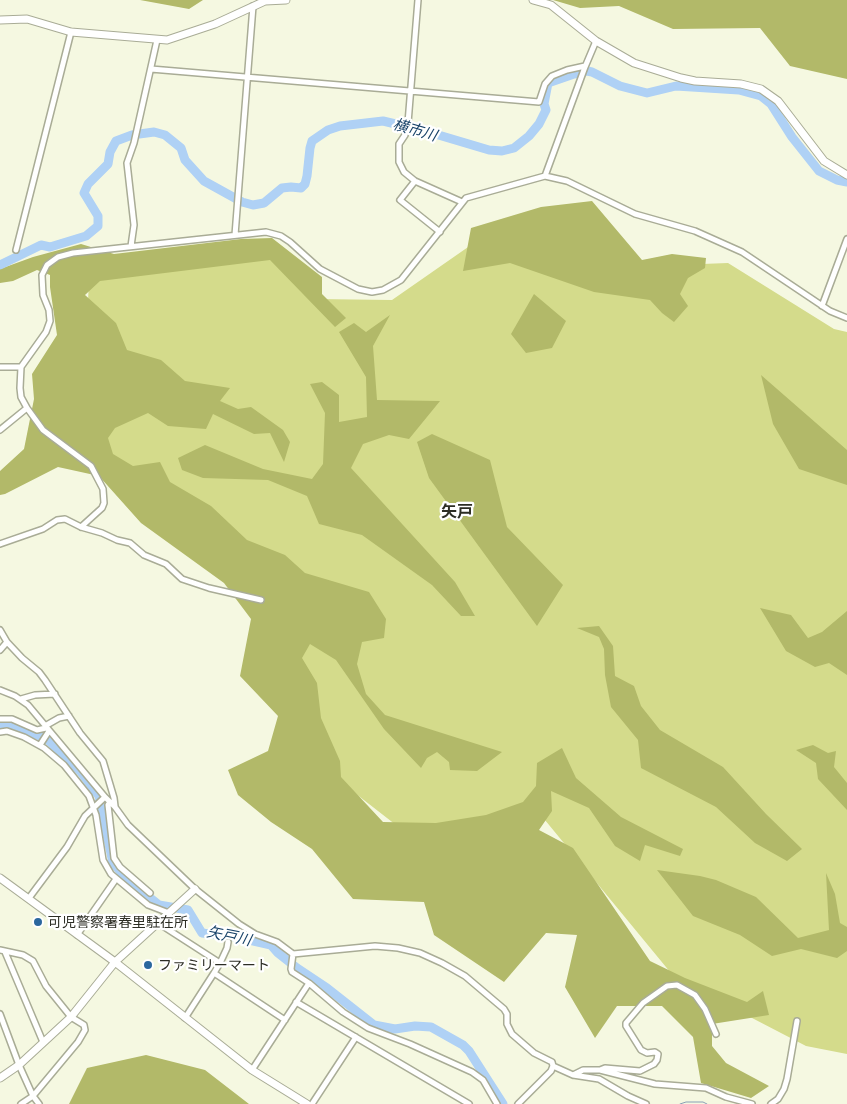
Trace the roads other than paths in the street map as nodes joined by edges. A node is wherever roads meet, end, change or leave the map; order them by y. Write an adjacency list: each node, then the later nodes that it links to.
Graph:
1 (286, 0): 4 (street)
2 (418, 0): 12 (street)
3 (533, 0): 8 (street)
4 (254, 6): 7 (street); 11 (street)
5 (0, 20): 6 (street)
6 (71, 32): 7 (street); 21 (street)
7 (157, 40): 10 (street)
8 (596, 41): 9 (street); 14 (street)
9 (585, 67): 12 (street); 13 (street)
10 (151, 69): 11 (street); 20 (street)
11 (248, 78): 12 (street); 18 (street)
12 (412, 92): 15 (street)
13 (545, 176): 16 (street); 22 (street)
14 (847, 176)
15 (415, 181): 16 (street); 17 (street)
16 (462, 202): 17 (street)
17 (440, 232): 18 (street)
18 (236, 235): 20 (street)
19 (847, 239): 22 (street)
20 (131, 246): 25 (street)
21 (16, 250)
22 (822, 306): 23 (street)
23 (847, 318)
24 (0, 367): 25 (street)
25 (21, 367): 26 (street)
26 (26, 408): 27 (street); 28 (street)
27 (0, 430)
28 (81, 527): 29 (street); 30 (street)
29 (0, 544)
30 (261, 600)
31 (0, 630): 32 (street)
32 (7, 642): 33 (street); 35 (street)
33 (0, 650)
34 (0, 690): 36 (street)
35 (55, 694): 36 (street); 37 (street)
36 (21, 699): 39 (street)
37 (69, 716): 39 (street); 44 (street)
38 (0, 718): 39 (street)
39 (47, 728): 41 (street); 42 (street)
40 (0, 732): 41 (street)
41 (40, 745): 45 (street)
42 (105, 797): 43 (street); 45 (street)
43 (110, 802): 44 (street); 49 (street)
44 (115, 807): 48 (street)
45 (93, 808): 47 (street); 50 (street)
46 (0, 878): 50 (street)
47 (116, 879): 51 (street); 53 (street)
48 (195, 889): 51 (street); 56 (street)
49 (150, 894)
50 (29, 898): 53 (street)
51 (169, 913): 52 (street)
52 (158, 922): 57 (street); 58 (street)
53 (77, 934): 57 (street)
54 (228, 942): 58 (street)
55 (3, 951): 63 (street); 69 (street)
56 (293, 954): 60 (street); 71 (street)
57 (115, 962): 63 (street); 64 (street)
58 (220, 963): 59 (street)
59 (214, 973): 64 (street); 65 (street)
60 (309, 983): 61 (street); 82 (street)
61 (296, 1002): 65 (street); 68 (street)
62 (0, 1014): 70 (street)
63 (72, 1017): 69 (street); 76 (street)
64 (185, 1018): 72 (street)
65 (285, 1020): 72 (street)
66 (797, 1021): 86 (street)
67 (716, 1034): 73 (street)
68 (356, 1037): 80 (street); 81 (street)
69 (43, 1042): 70 (street)
70 (19, 1065): 75 (street); 76 (street)
71 (553, 1066): 74 (street); 83 (street)
72 (252, 1070): 79 (street)
73 (600, 1070): 74 (street); 85 (street)
74 (573, 1075): 84 (street)
75 (0, 1078)
76 (33, 1096): 77 (street); 78 (street)
77 (20, 1104)
78 (39, 1104)
79 (307, 1104)
80 (312, 1104)
81 (469, 1104)
82 (497, 1104)
83 (518, 1104)
84 (646, 1104)
85 (752, 1104)
86 (771, 1104)

